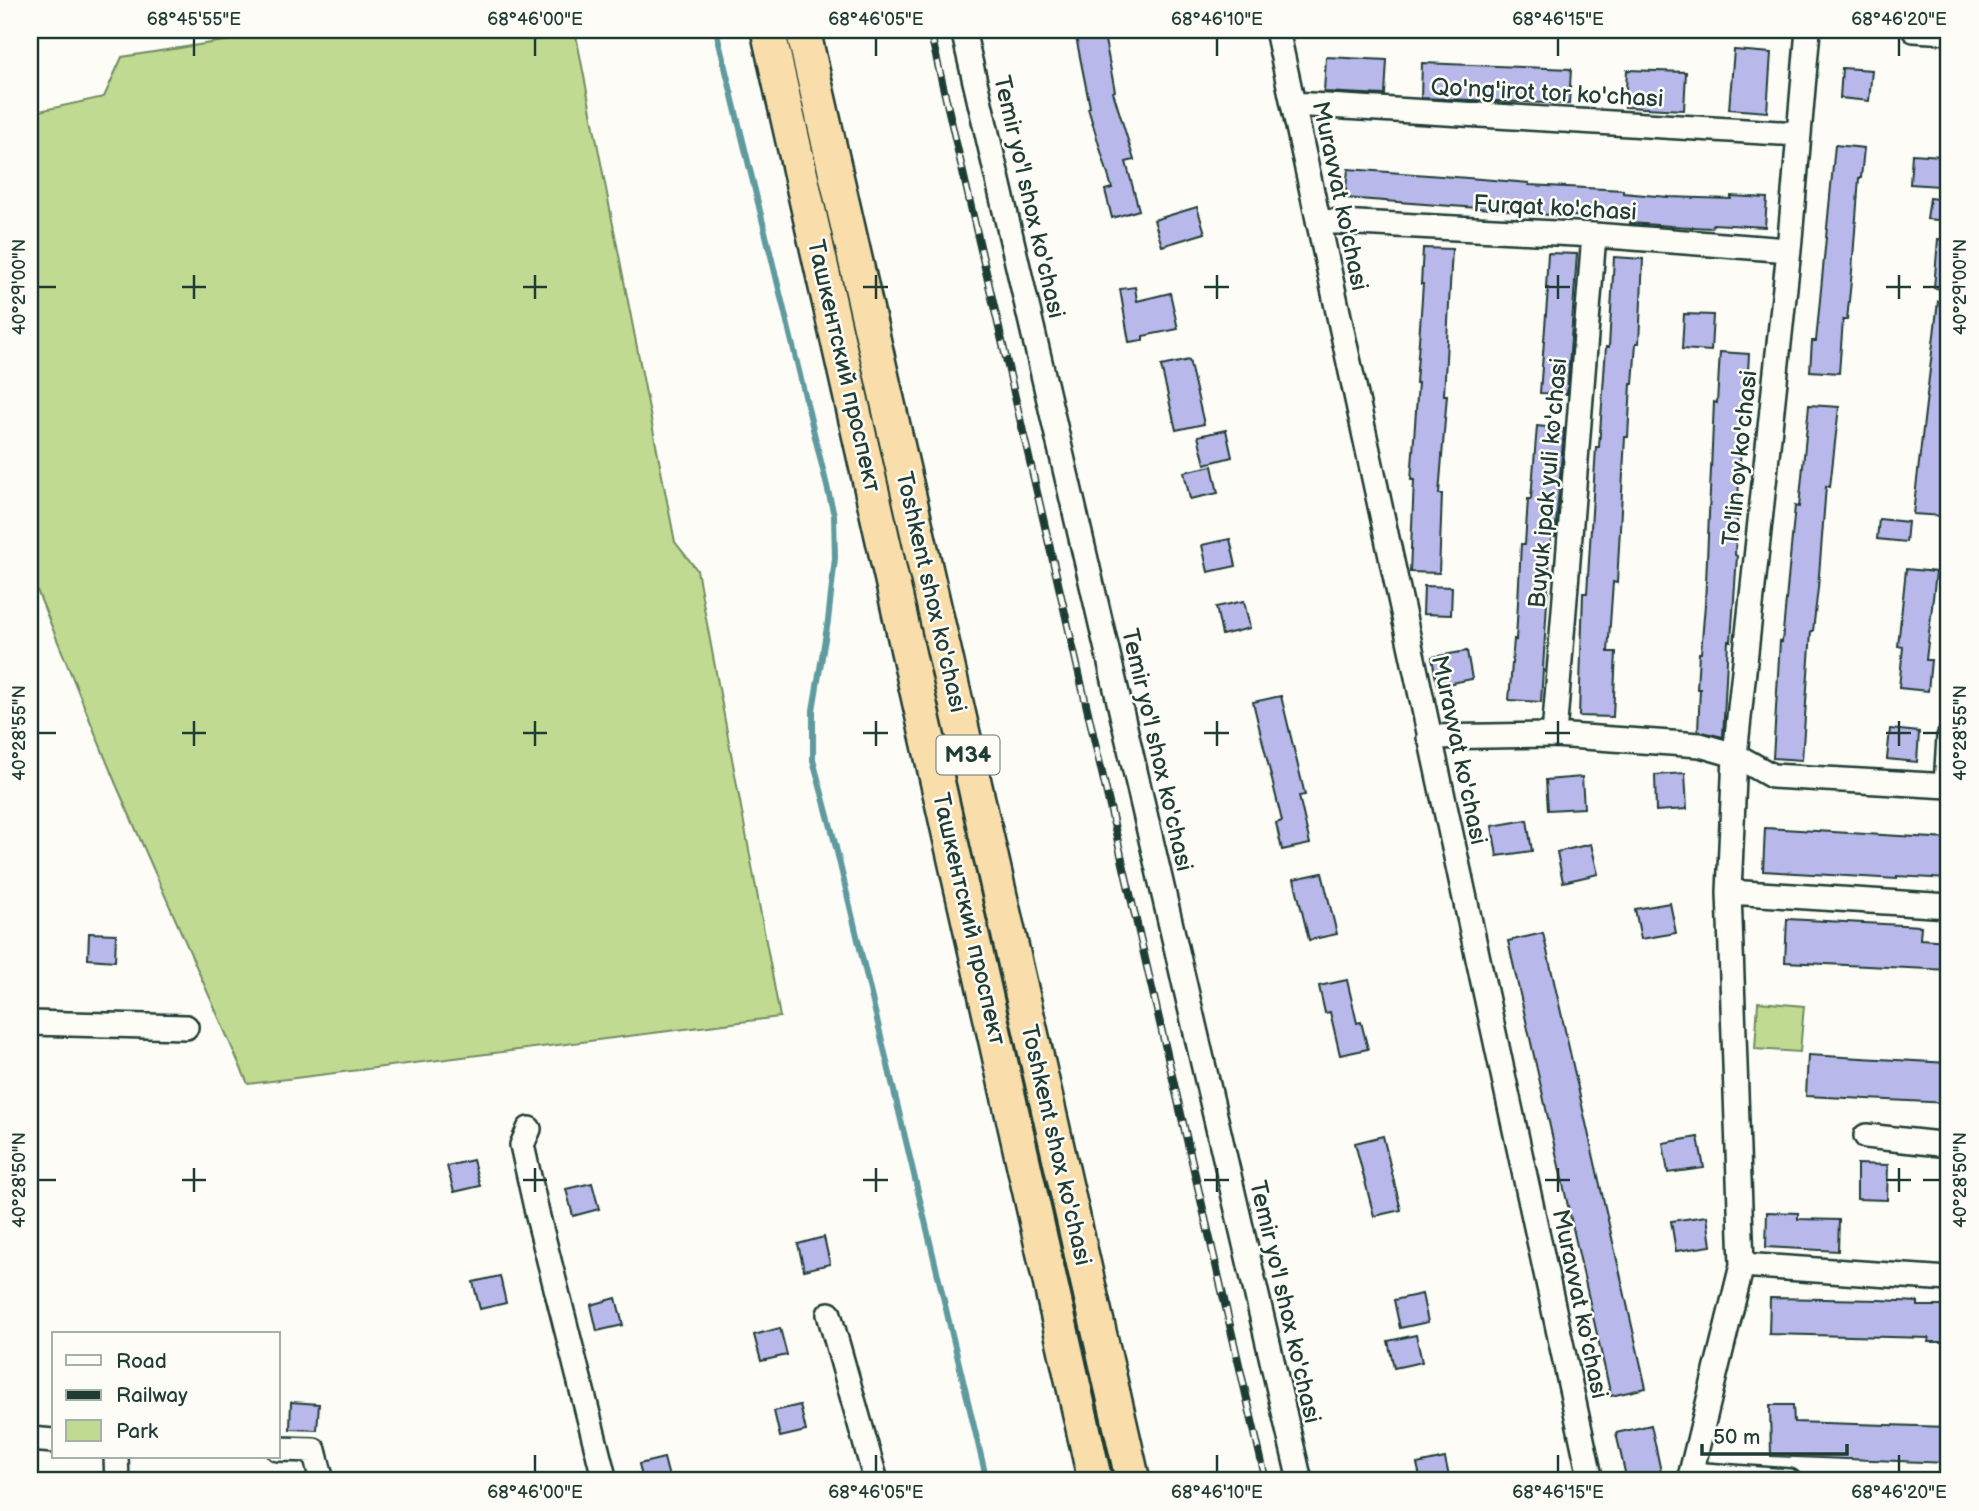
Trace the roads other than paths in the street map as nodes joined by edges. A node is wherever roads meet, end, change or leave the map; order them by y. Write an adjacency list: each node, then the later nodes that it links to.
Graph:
1 (768, 30): 37 (highway, Ташкентский проспект / M34)
2 (803, 30): 38 (highway, Toshkent shox ko'chasi / M34)
3 (963, 30): 39 (street, Temir yo'l shox ko'chasi)
4 (1278, 30): 8 (street, Muravvat ko'chasi)
5 (1808, 30): 9 (street, To'lin oy ko'chasi)
6 (1914, 30): 7 (street)
7 (1949, 33)
8 (1293, 104): 9 (street, Qo'ng'irot tor ko'chasi); 10 (street, Muravvat ko'chasi)
9 (1798, 134): 12 (street, To'lin oy ko'chasi)
10 (1318, 221): 11 (street, Furqat ko'chasi); 14 (street, Muravvat ko'chasi)
11 (1594, 235): 12 (street, Furqat ko'chasi); 13 (street, Buyuk ipak yuli ko'chasi)
12 (1788, 250): 16 (street, To'lin oy ko'chasi)
13 (1554, 735): 14 (street); 16 (street)
14 (1429, 737): 40 (street, Muravvat ko'chasi)
15 (1949, 737): 17 (street)
16 (1735, 755): 17 (street); 18 (street, To'lin oy ko'chasi)
17 (1948, 785)
18 (1729, 892): 19 (street); 25 (street, To'lin oy ko'chasi)
19 (1949, 906)
20 (30, 1023): 21 (street)
21 (186, 1027)
22 (529, 1129): 35 (street)
23 (1866, 1136): 24 (street)
24 (1949, 1145)
25 (1742, 1265): 26 (street); 32 (street, To'lin oy ko'chasi)
26 (1949, 1279)
27 (829, 1314): 36 (street)
28 (30, 1439): 29 (street)
29 (52, 1441)
30 (280, 1449): 34 (street)
31 (116, 1458): 33 (street)
32 (1690, 1478): 41 (street)
33 (117, 1481)
34 (322, 1481)
35 (605, 1481)
36 (876, 1481)
37 (1096, 1481)
38 (1133, 1481)
39 (1300, 1481)
40 (1591, 1481)
41 (1789, 1481)

